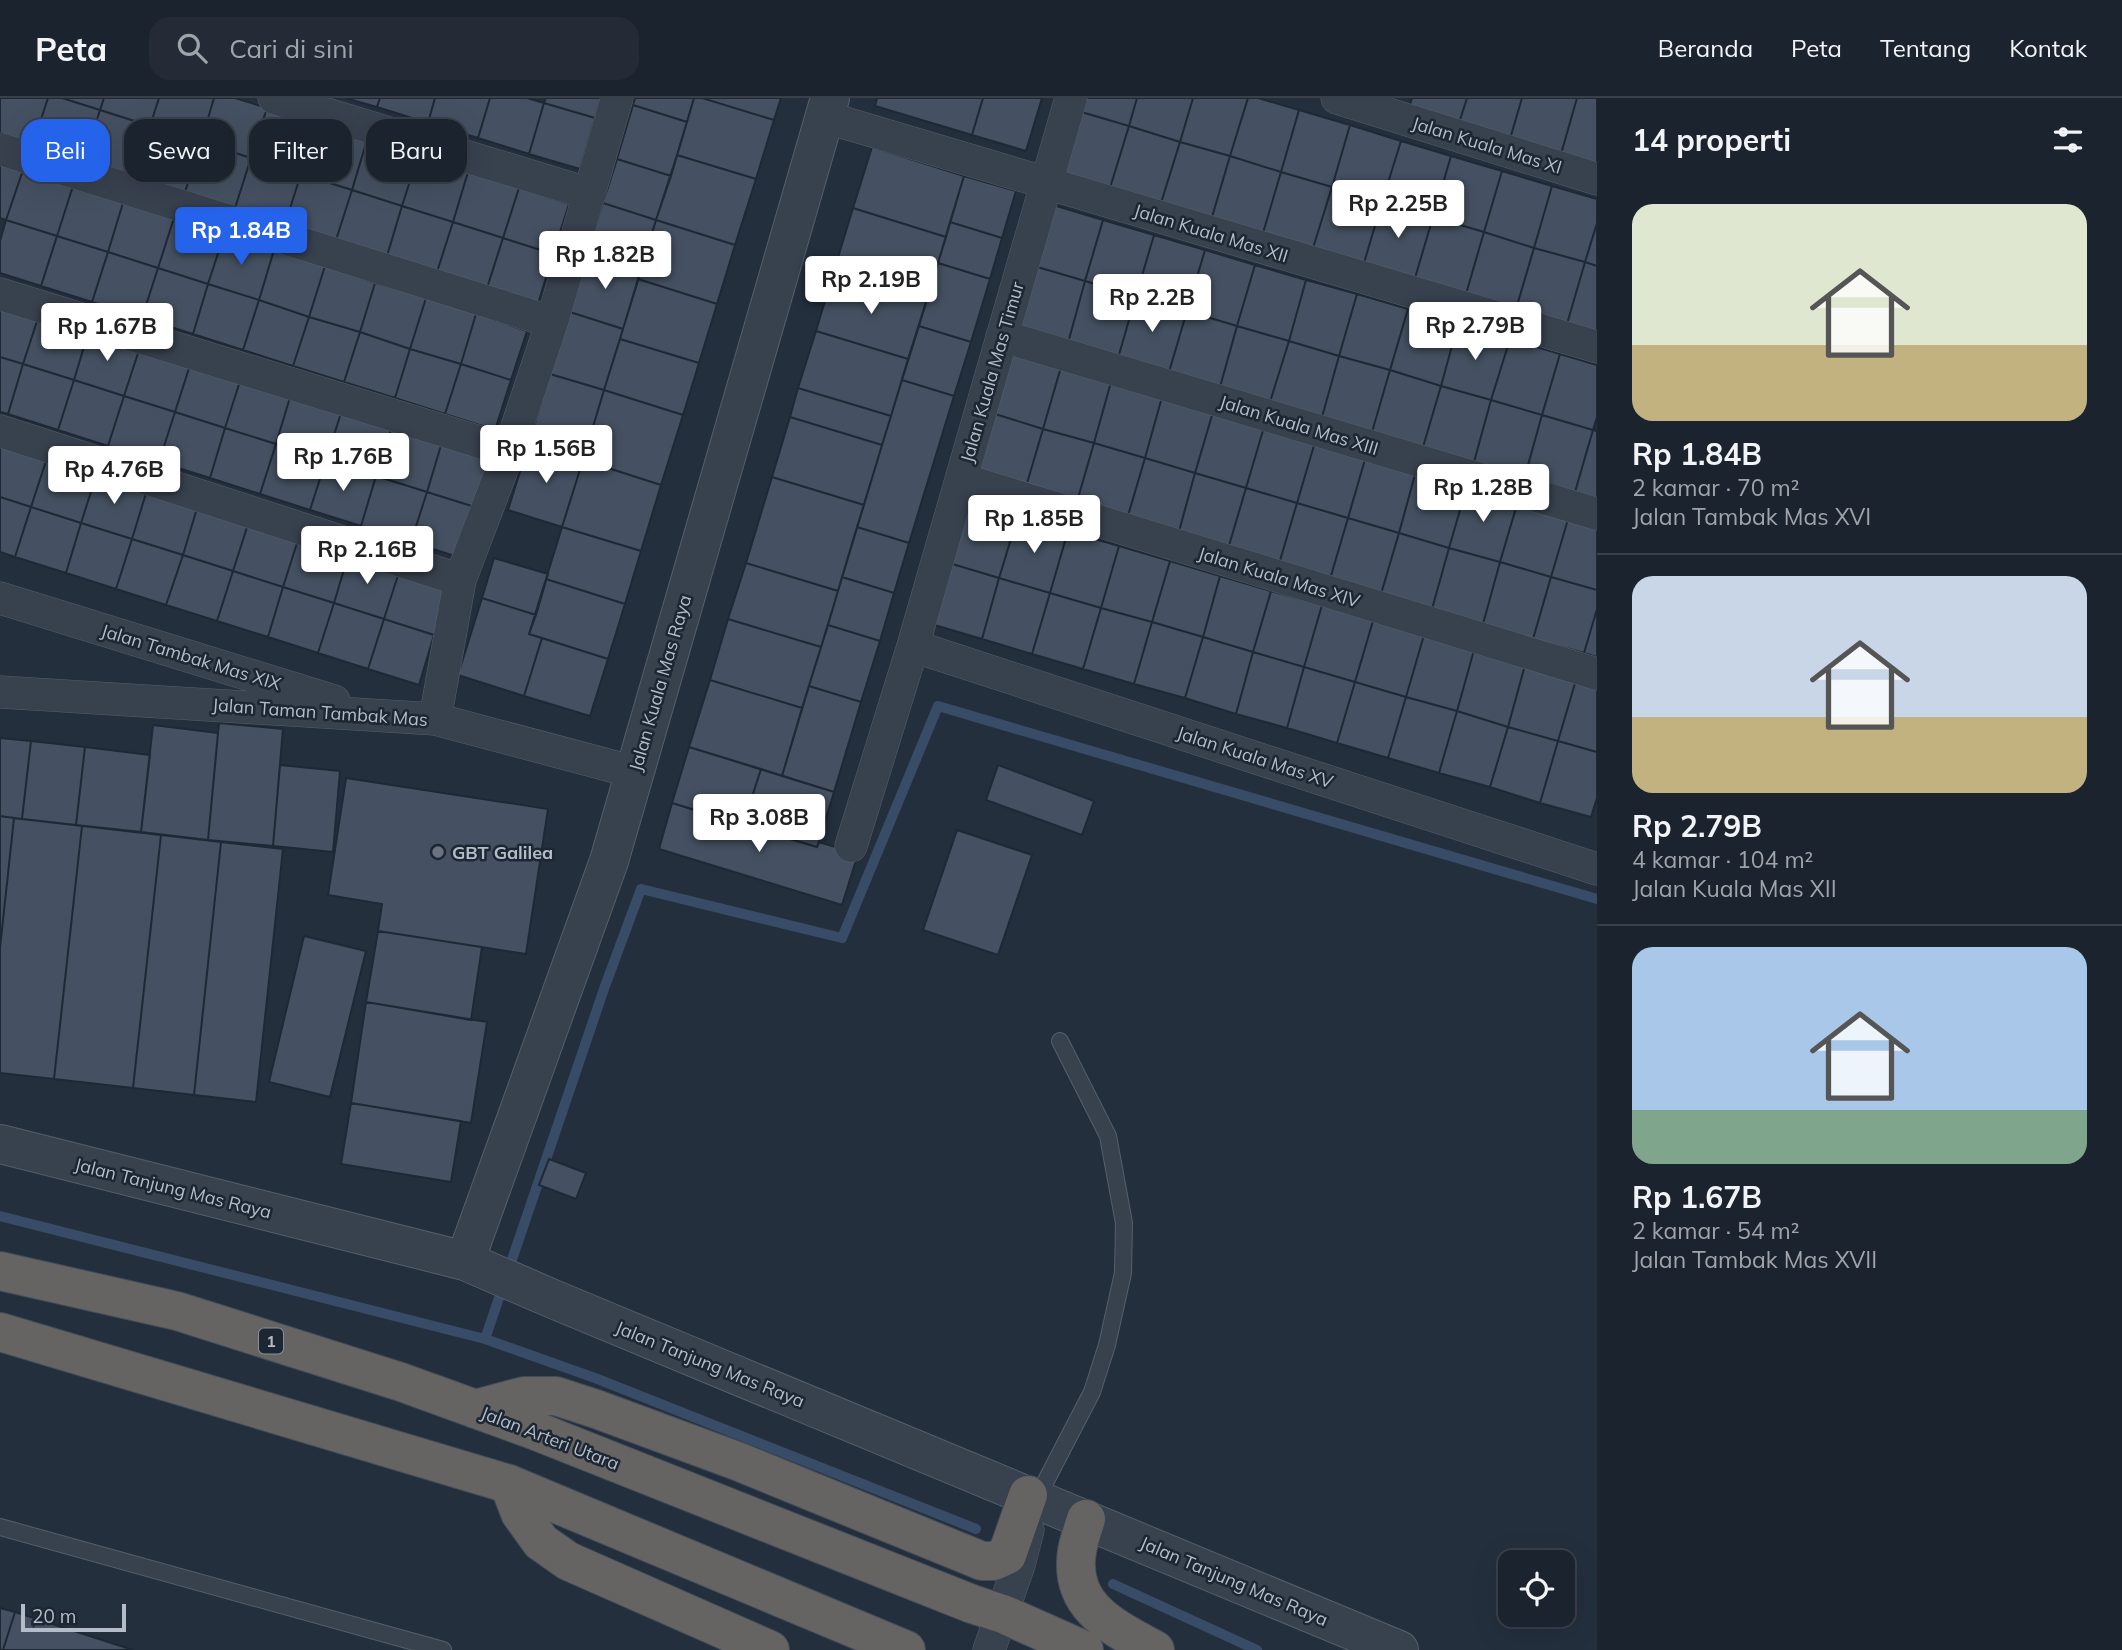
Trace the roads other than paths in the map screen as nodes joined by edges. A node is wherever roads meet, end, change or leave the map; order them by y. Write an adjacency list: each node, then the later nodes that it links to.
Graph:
1 (274, 98): 9 (street)
2 (617, 98): 9 (street)
3 (1071, 98): 8 (street, Jalan Kuala Mas Timur)
4 (1337, 98): 7 (street, Jalan Kuala Mas XI)
5 (827, 107): 8 (street, Jalan Kuala Mas XII); 25 (street, Jalan Kuala Mas Raya)
6 (0, 149): 11 (street)
7 (1597, 179)
8 (1046, 184): 12 (street, Jalan Kuala Mas Timur); 13 (street, Jalan Kuala Mas XII)
9 (590, 194): 11 (street)
10 (0, 294): 15 (street)
11 (552, 322): 15 (street)
12 (1002, 336): 16 (street, Jalan Kuala Mas Timur); 17 (street, Jalan Kuala Mas XIII)
13 (1597, 347)
14 (0, 431): 18 (street)
15 (509, 451): 18 (street)
16 (961, 480): 20 (street, Jalan Kuala Mas Timur); 21 (street, Jalan Kuala Mas XIV)
17 (1597, 514)
18 (460, 580): 24 (street)
19 (0, 598): 23 (street, Jalan Tambak Mas XIX)
20 (913, 646): 26 (street, Jalan Kuala Mas Timur); 27 (street, Jalan Kuala Mas XV)
21 (1597, 674)
22 (0, 692): 23 (street, Jalan Taman Tambak Mas)
23 (382, 716): 24 (street, Jalan Taman Tambak Mas)
24 (435, 719): 25 (street, Jalan Taman Tambak Mas)
25 (634, 772): 30 (street, Jalan Kuala Mas Raya)
26 (850, 846)
27 (1597, 869)
28 (1060, 1041): 35 (lane)
29 (0, 1144): 30 (street, Jalan Tanjung Mas Raya)
30 (482, 1268): 35 (street, Jalan Tanjung Mas Raya)
31 (0, 1271): 33 (highway, Jalan Arteri Utara / 1)
32 (0, 1332): 34 (highway)
33 (475, 1409): 35 (highway); 38 (highway, Jalan Arteri Utara / 1)
34 (509, 1484): 40 (highway); 41 (highway)
35 (1032, 1497): 36 (street, Jalan Tanjung Mas Raya); 38 (street)
36 (1086, 1519): 44 (highway); 45 (street, Jalan Tanjung Mas Raya)
37 (0, 1527): 39 (lane)
38 (1003, 1614): 42 (street); 43 (highway, Jalan Arteri Utara / 1)
39 (443, 1650)
40 (770, 1650)
41 (906, 1650)
42 (989, 1650)
43 (1084, 1650)
44 (1155, 1650)
45 (1399, 1650)

